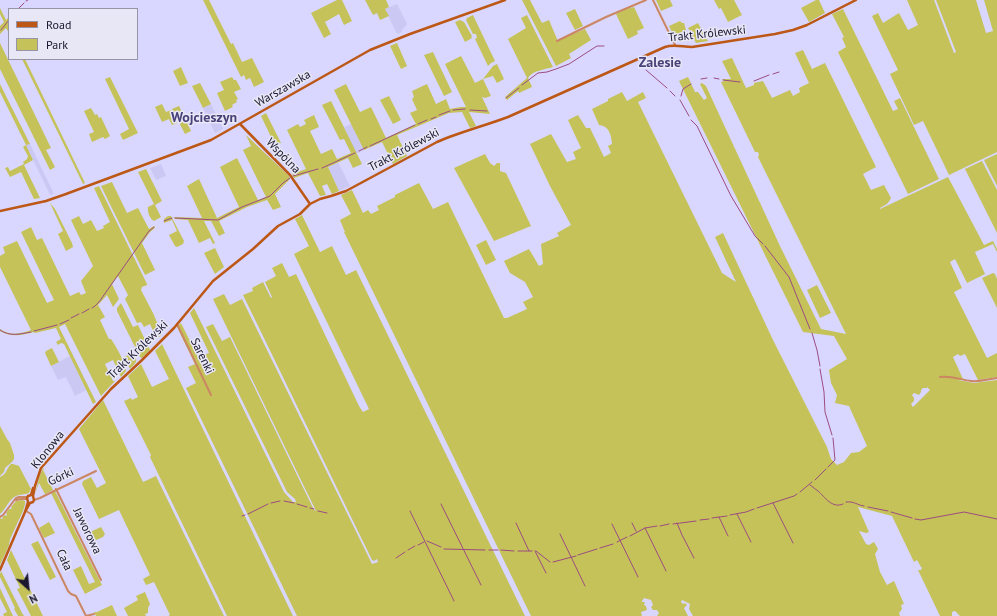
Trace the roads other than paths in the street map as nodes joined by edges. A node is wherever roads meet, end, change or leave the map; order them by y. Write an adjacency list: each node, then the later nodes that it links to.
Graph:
1 (505, 0): 5 (street, Warszawska)
2 (646, 0): 6 (street)
3 (653, 0): 7 (street)
4 (856, 0): 7 (street, Trakt Królewski)
5 (499, 1): 8 (street, Warszawska)
6 (557, 41)
7 (675, 45): 9 (street, Trakt Królewski)
8 (240, 124): 9 (street, Wspólna); 10 (street, Warszawska)
9 (310, 204): 11 (street, Trakt Królewski)
10 (0, 211)
11 (177, 324): 14 (street, Sarenki); 15 (street, Trakt Królewski)
12 (940, 377): 13 (street)
13 (997, 378)
14 (211, 395)
15 (78, 427): 18 (street, Klonowa)
16 (96, 471): 17 (street, Górki)
17 (56, 489): 20 (street, Górki); 24 (street, Jaworowa)
18 (32, 495): 19 (street); 20 (street)
19 (28, 500): 20 (street); 21 (street); 22 (street)
20 (34, 500)
21 (26, 511): 23 (street); 26 (street, Cała)
22 (0, 517)
23 (0, 570)
24 (101, 580)
25 (94, 614): 26 (street)
26 (85, 616)

